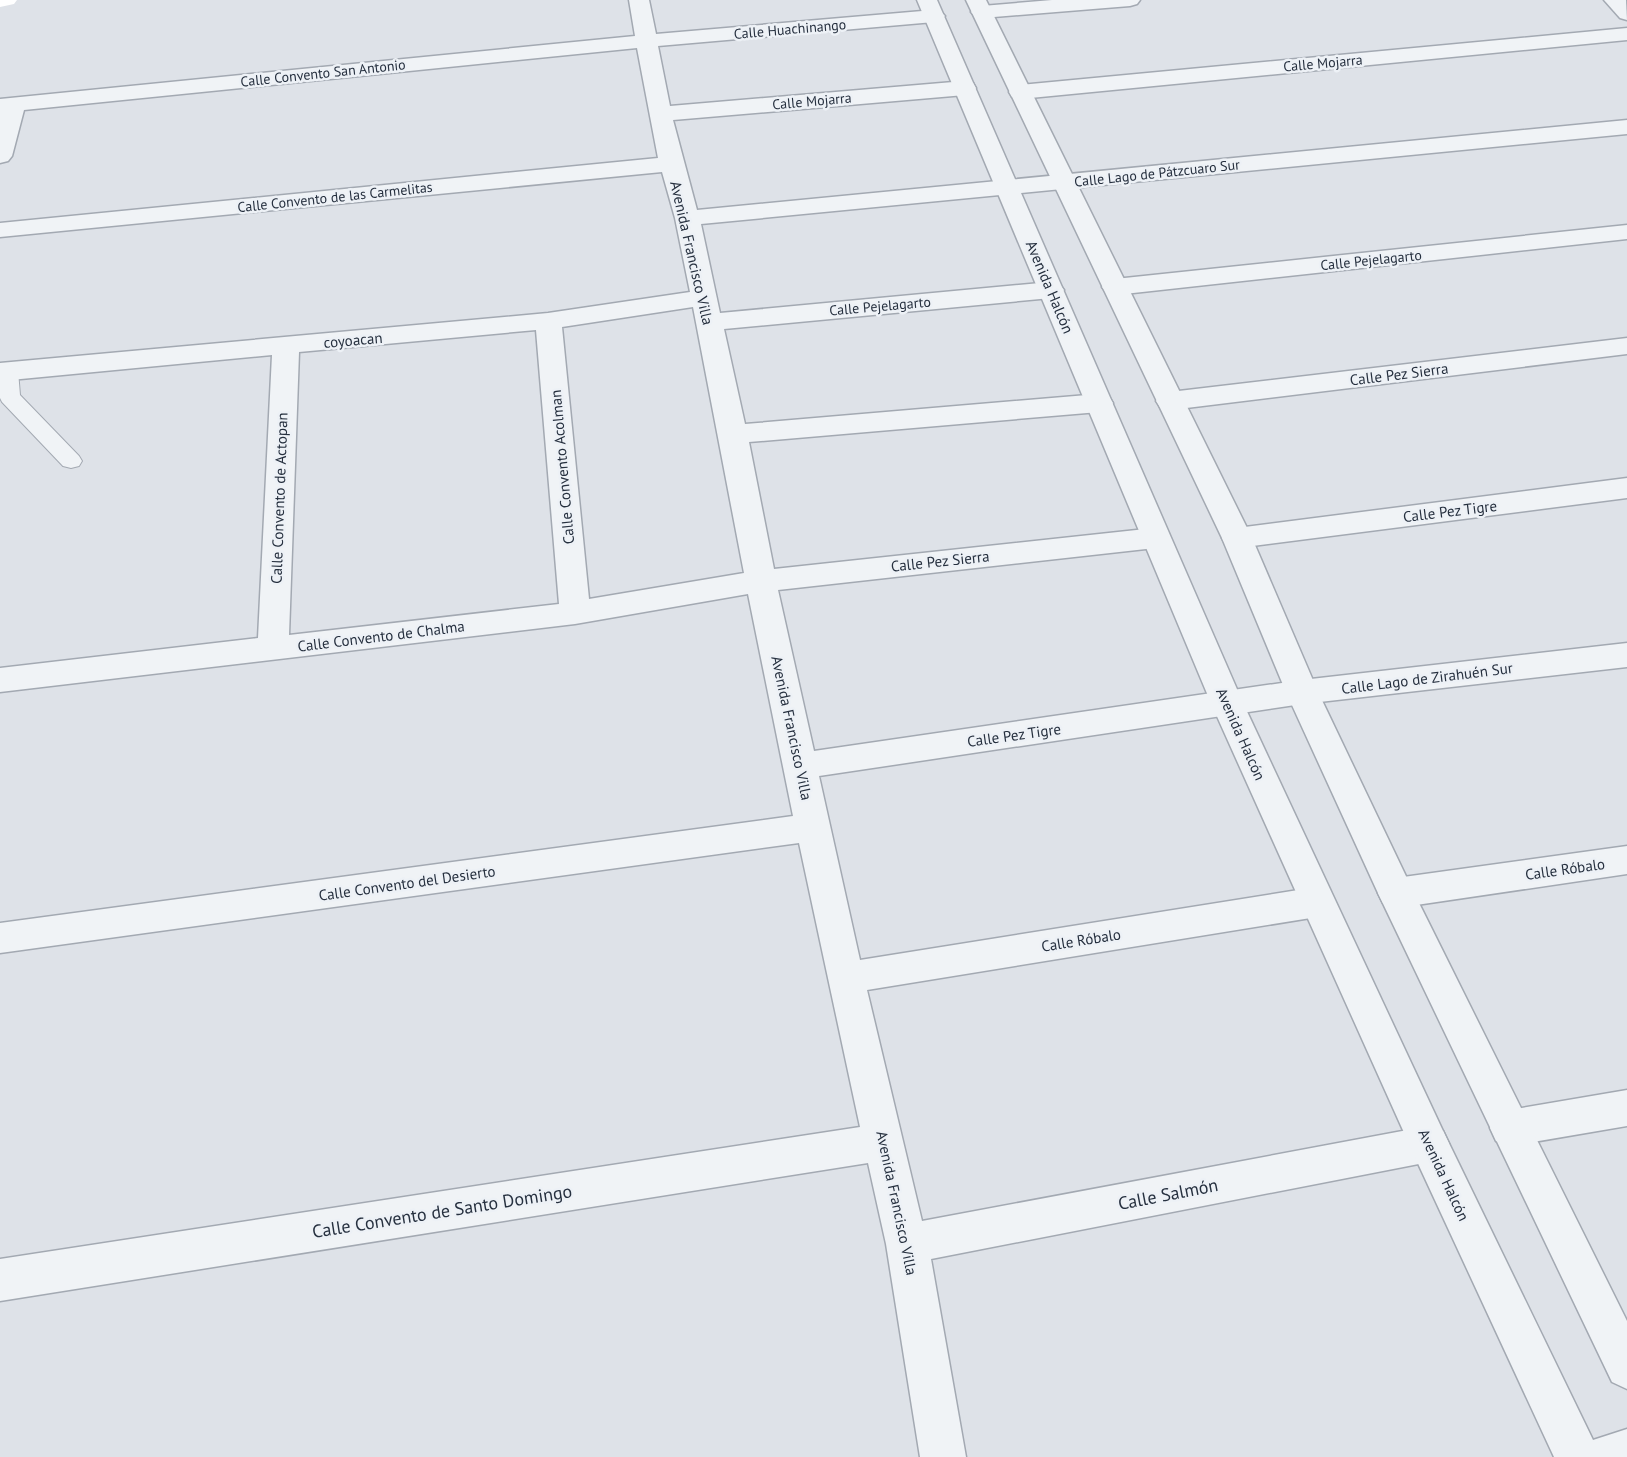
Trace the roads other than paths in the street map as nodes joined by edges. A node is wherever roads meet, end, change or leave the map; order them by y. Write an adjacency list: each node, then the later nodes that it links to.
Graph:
1 (8, 0): 5 (main road)
2 (639, 0): 10 (street, Avenida Francisco Villa)
3 (1130, 0): 6 (street)
4 (1614, 0): 8 (street)
5 (0, 1)
6 (979, 6): 12 (street)
7 (931, 8): 10 (street, Calle Huachinango); 11 (street, Avenida Halcón)
8 (1627, 14)
9 (1627, 34): 12 (street, Calle Mojarra)
10 (645, 41): 13 (street, Calle Convento San Antonio); 14 (street, Avenida Francisco Villa)
11 (965, 88): 14 (street, Calle Mojarra); 20 (street, Avenida Halcón)
12 (1020, 92): 19 (street)
13 (7, 105): 17 (street)
14 (660, 114): 18 (street, Avenida Francisco Villa)
15 (1618, 127): 16 (street); 19 (street, Calle Lago de Pátzcuaro Sur)
16 (1627, 147)
17 (0, 156)
18 (670, 164): 21 (street, Avenida Francisco Villa); 22 (street, Calle Convento de las Carmelitas)
19 (1064, 182): 20 (street, Calle Lago de Pátzcuaro Sur); 24 (street)
20 (1006, 186): 21 (street, Calle Lago de Pátzcuaro Sur); 25 (street, Avenida Halcón)
21 (687, 218): 26 (street, Avenida Francisco Villa)
22 (0, 230)
23 (1627, 232): 24 (street, Calle Pejelagarto)
24 (1115, 287): 31 (street)
25 (1051, 290): 26 (street, Calle Pejelagarto); 32 (street, Avenida Halcón)
26 (706, 310): 27 (street, coyoacan); 33 (street, Avenida Francisco Villa)
27 (548, 321): 28 (street, coyoacan); 39 (street, Calle Convento Acolman)
28 (286, 346): 30 (street, coyoacan); 40 (street, Calle Convento de Actopan)
29 (1627, 346): 31 (street, Calle Pez Sierra)
30 (4, 372): 34 (lane)
31 (1170, 401): 37 (street)
32 (1099, 403): 33 (street); 36 (street, Avenida Halcón)
33 (733, 434): 38 (street, Avenida Francisco Villa)
34 (71, 461)
35 (1627, 488): 37 (street, Calle Pez Tigre)
36 (1155, 538): 38 (street, Calle Pez Sierra); 44 (street, Avenida Halcón)
37 (1237, 538): 43 (street)
38 (761, 581): 39 (street, Calle Convento de Chalma); 45 (street, Avenida Francisco Villa)
39 (575, 613): 40 (street, Calle Convento de Chalma)
40 (273, 649): 42 (street, Calle Convento de Chalma)
41 (1627, 655): 43 (street, Calle Lago de Zirahuén Sur)
42 (0, 680)
43 (1302, 692): 44 (street, Calle Lago de Zirahuén Sur); 48 (street)
44 (1227, 703): 45 (street, Calle Pez Tigre); 49 (street, Avenida Halcón)
45 (801, 766): 46 (street, Avenida Francisco Villa)
46 (813, 827): 50 (street, Calle Convento del Desierto); 51 (street, Avenida Francisco Villa)
47 (1627, 860): 48 (street, Calle Róbalo)
48 (1396, 893): 53 (street)
49 (1317, 902): 51 (street, Calle Róbalo); 55 (street, Avenida Halcón)
50 (0, 938)
51 (845, 978): 54 (street, Avenida Francisco Villa)
52 (1627, 1108): 53 (street)
53 (1510, 1128): 58 (street)
54 (885, 1142): 56 (street, Avenida Francisco Villa); 57 (street, Calle Convento de Santo Domingo)
55 (1429, 1144): 56 (street, Calle Salmón); 61 (street, Avenida Halcón)
56 (907, 1244): 60 (street, Avenida Francisco Villa)
57 (0, 1280)
58 (1627, 1367)
59 (1627, 1452): 62 (street)
60 (944, 1457)
61 (1577, 1457)
62 (1607, 1457)

